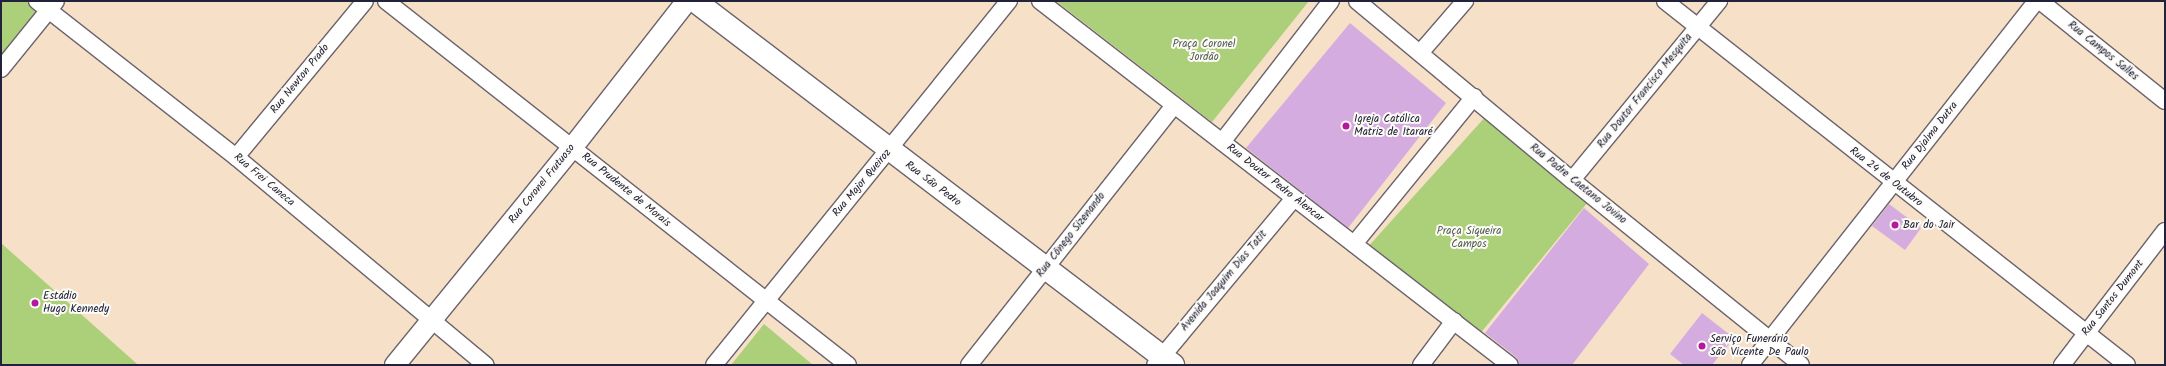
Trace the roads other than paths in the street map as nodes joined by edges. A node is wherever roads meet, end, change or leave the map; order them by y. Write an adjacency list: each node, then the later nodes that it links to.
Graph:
1 (365, 1): 24 (street, Rua Newton Prado)
2 (386, 1): 22 (street, Rua Prudente de Morais)
3 (687, 1): 22 (street, Rua Coronel Frutuoso)
4 (695, 1): 23 (main road, Rua São Pedro)
5 (1010, 1): 23 (street, Rua Major Queiroz)
6 (1040, 1): 20 (street, Rua Doutor Pedro Alencar)
7 (1331, 1): 21 (street)
8 (1357, 1): 16 (street, Rua Padre Caetano Jovino)
9 (1464, 1): 16 (street)
10 (1665, 1): 15 (street, Rua 24 de Outubro)
11 (1719, 1): 15 (street, Rua Doutor Francisco Mesquita)
12 (2036, 1): 26 (street, Rua Djalma Dutra)
13 (2040, 1): 19 (street, Rua Campos Salles)
14 (47, 4): 17 (street); 24 (street, Rua Frei Caneca)
15 (1697, 28): 25 (street, Rua Doutor Francisco Mesquita); 26 (street, Rua 24 de Outubro)
16 (1420, 53): 18 (street, Rua Padre Caetano Jovino)
17 (1, 68)
18 (1474, 97): 25 (street, Rua Padre Caetano Jovino); 29 (street)
19 (2165, 101)
20 (1174, 105): 21 (street, Rua Doutor Pedro Alencar); 30 (street, Rua Cônego Sizenando)
21 (1222, 142): 27 (street, Rua Doutor Pedro Alencar)
22 (572, 148): 31 (street, Rua Prudente de Morais); 32 (street, Rua Coronel Frutuoso)
23 (889, 151): 30 (main road, Rua São Pedro); 31 (street, Rua Major Queiroz)
24 (236, 157): 32 (street, Rua Frei Caneca)
25 (1572, 180): 35 (street, Rua Padre Caetano Jovino)
26 (1893, 182): 34 (street, Rua 24 de Outubro); 35 (street, Rua Djalma Dutra)
27 (1294, 198): 29 (street, Rua Doutor Pedro Alencar); 36 (street, Avenida Joaquim Dias Tatit)
28 (2165, 231): 34 (street, Rua Santos Dumont)
29 (1354, 244): 33 (street, Rua Doutor Pedro Alencar)
30 (1045, 267): 36 (main road, Rua São Pedro); 41 (street, Rua Cônego Sizenando)
31 (764, 300): 39 (street, Rua Major Queiroz); 40 (street, Rua Prudente de Morais)
32 (431, 320): 37 (street, Rua Coronel Frutuoso); 38 (street, Rua Frei Caneca)
33 (1454, 321): 42 (street); 43 (street, Rua Doutor Pedro Alencar)
34 (2086, 333): 46 (street, Rua Santos Dumont); 47 (street, Rua 24 de Outubro)
35 (1770, 340): 44 (street, Rua Djalma Dutra); 45 (street, Rua Padre Caetano Jovino)
36 (1163, 362)
37 (395, 365)
38 (486, 365)
39 (714, 365)
40 (848, 365)
41 (969, 365)
42 (1421, 365)
43 (1510, 365)
44 (1750, 365)
45 (1801, 365)
46 (2062, 365)
47 (2127, 365)

